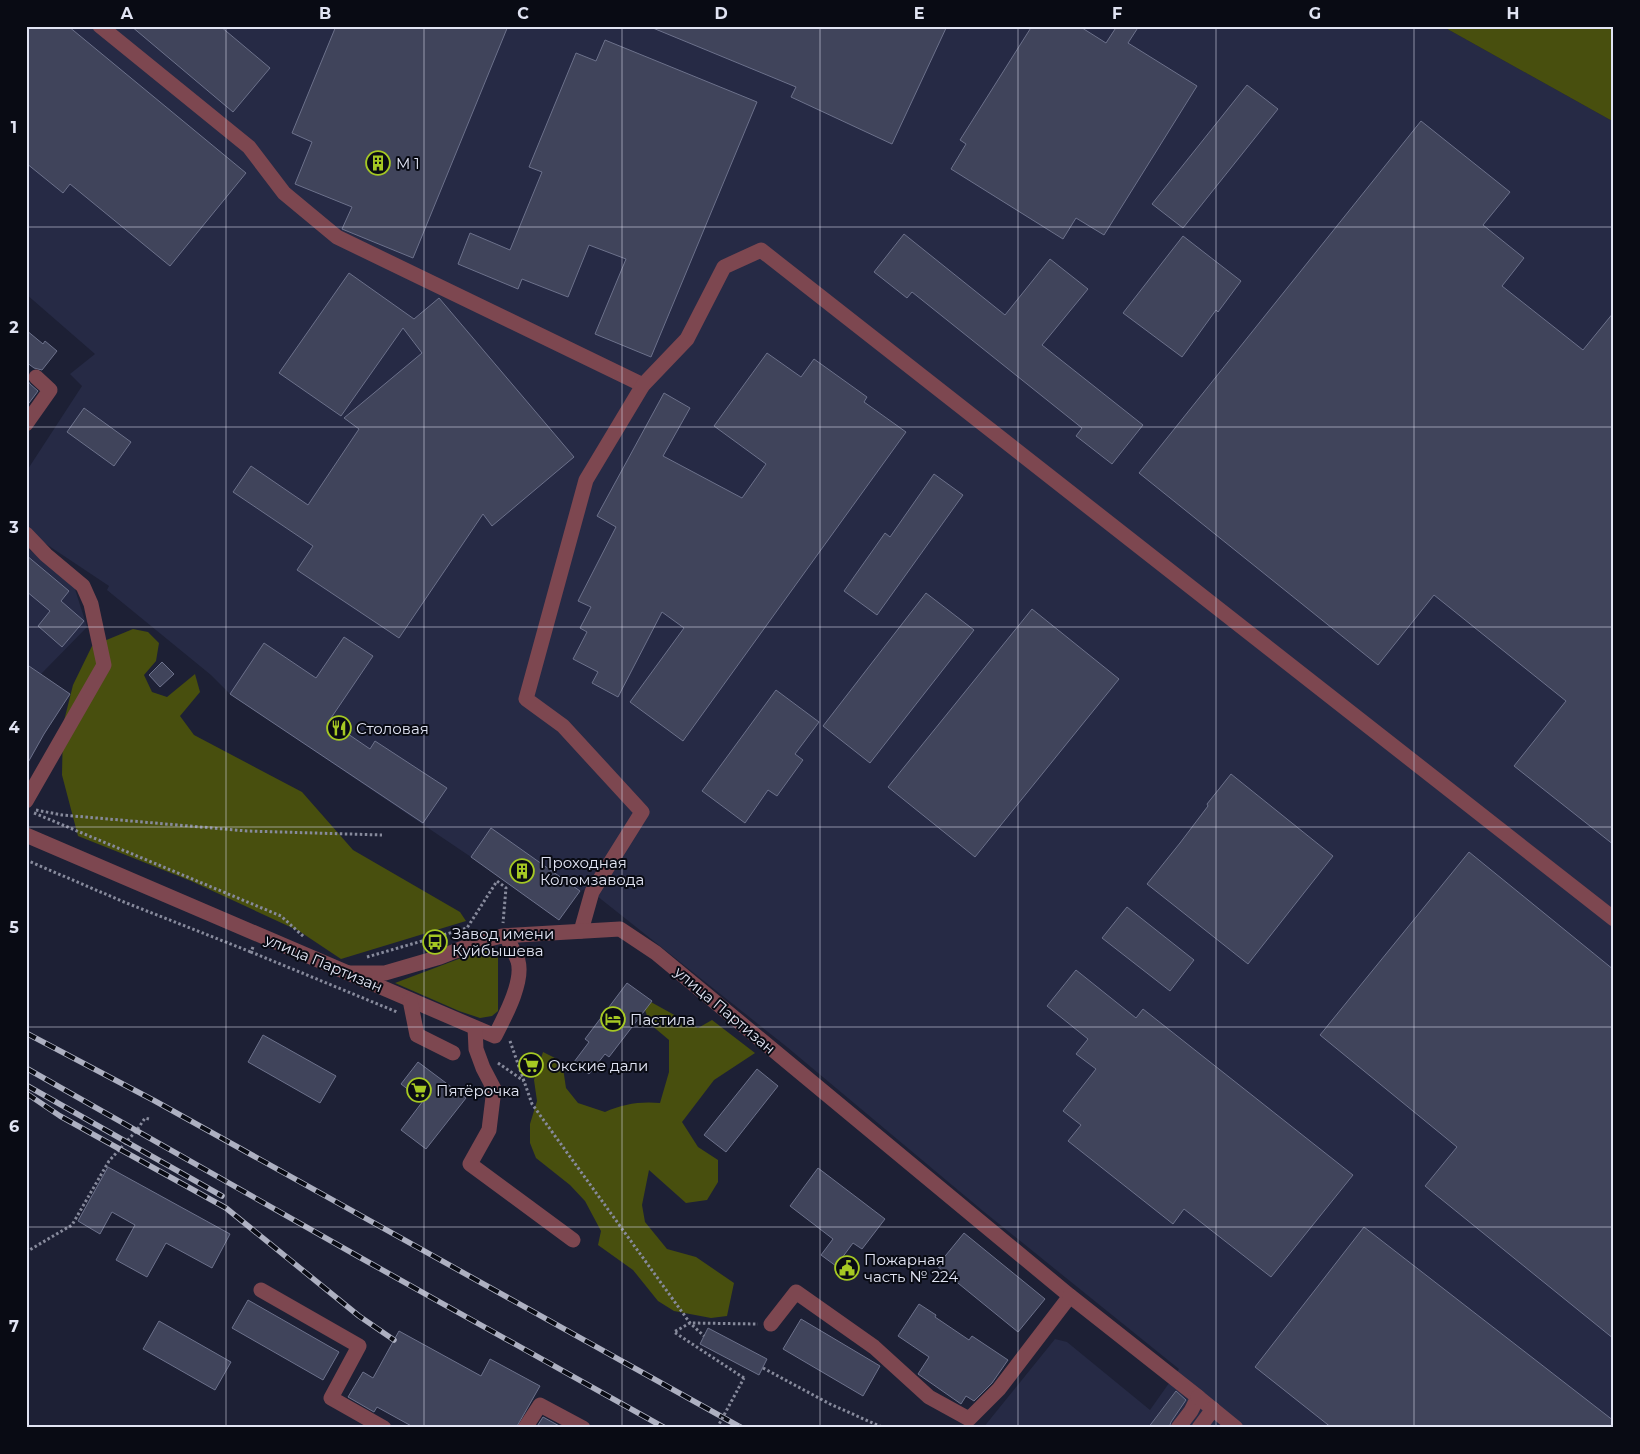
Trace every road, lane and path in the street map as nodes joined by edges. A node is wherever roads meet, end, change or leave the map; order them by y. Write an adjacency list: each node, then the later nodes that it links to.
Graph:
1 (100, 26): 3 (street)
2 (36, 377): 4 (street)
3 (643, 385): 19 (street); 21 (street)
4 (26, 424)
5 (26, 534): 6 (street)
6 (31, 805): 11 (path)
7 (26, 809): 8 (path)
8 (61, 824): 9 (path); 17 (path)
9 (58, 832)
10 (26, 835): 28 (street, улица Партизан)
11 (382, 835)
12 (26, 860): 14 (path)
13 (45, 862): 14 (path)
14 (43, 867): 26 (path)
15 (504, 881): 16 (path)
16 (502, 885): 23 (path); 27 (path)
17 (270, 912): 18 (path); 24 (path)
18 (268, 917)
19 (1614, 919)
20 (520, 925): 22 (street)
21 (581, 931): 22 (street, улица Партизан); 40 (street, улица Партизан)
22 (534, 934): 23 (street, улица Партизан)
23 (504, 936): 28 (street); 31 (street, улица Партизан)
24 (307, 939)
25 (254, 945): 26 (path)
26 (251, 952): 30 (path)
27 (365, 957)
28 (349, 973): 29 (street, улица Партизан)
29 (410, 1000): 30 (street); 31 (street, улица Партизан)
30 (413, 1019): 34 (street)
31 (476, 1028): 33 (street)
32 (509, 1040): 35 (path)
33 (476, 1049): 35 (path); 37 (street)
34 (453, 1054)
35 (524, 1082): 41 (path)
36 (149, 1119): 38 (path)
37 (573, 1240)
38 (26, 1252)
39 (261, 1290): 47 (street)
40 (1070, 1296): 42 (street); 45 (street, улица Партизан)
41 (690, 1323): 42 (path); 43 (path); 50 (path, bridge)
42 (771, 1324)
43 (704, 1336)
44 (763, 1368): 51 (path)
45 (1198, 1397): 46 (street, улица Партизан); 52 (street)
46 (1214, 1409): 53 (street); 54 (street, улица Партизан)
47 (384, 1428)
48 (525, 1428): 49 (street)
49 (583, 1428)
50 (717, 1428)
51 (884, 1428)
52 (1178, 1428)
53 (1199, 1428)
54 (1236, 1428)

